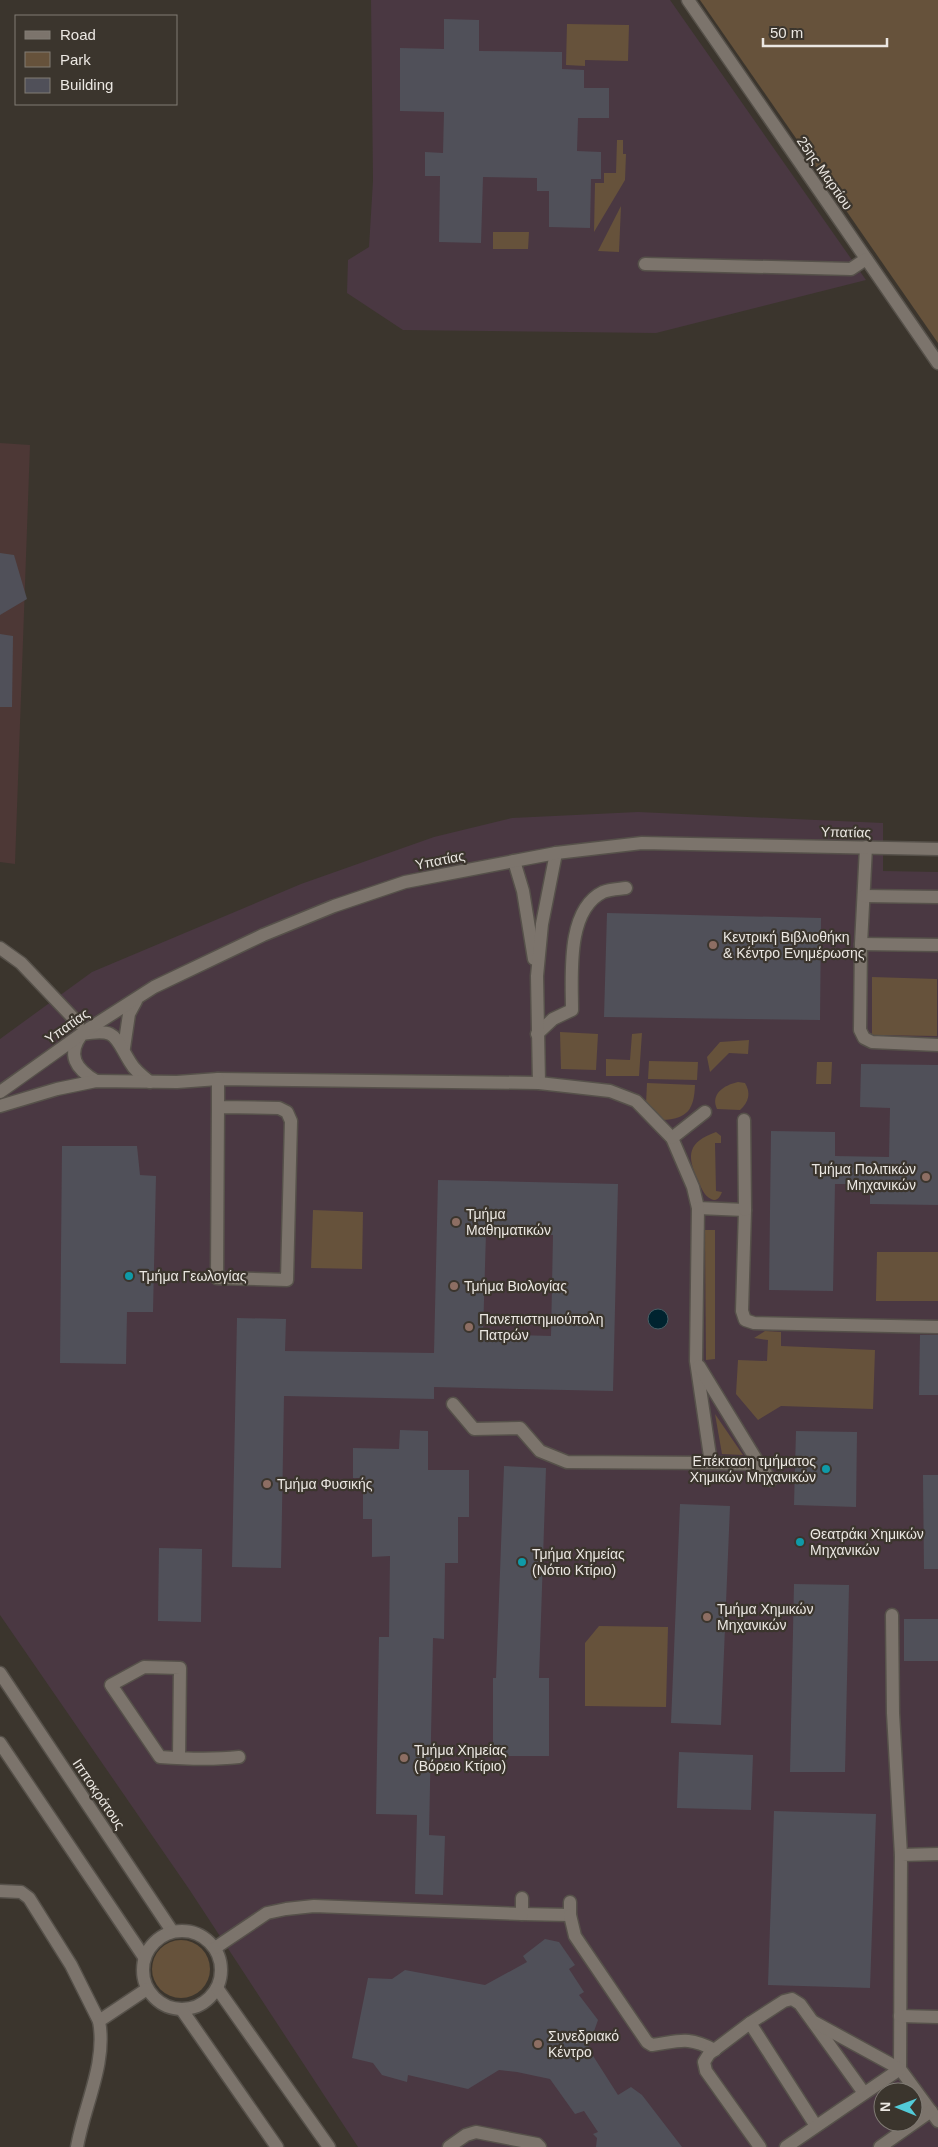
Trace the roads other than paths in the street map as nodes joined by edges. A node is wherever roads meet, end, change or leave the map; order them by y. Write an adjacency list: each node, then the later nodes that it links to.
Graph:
1 (688, 0): 2 (street, 25ης Μαρτίου)
2 (866, 259): 3 (street); 4 (street, 25ης Μαρτίου)
3 (645, 264)
4 (938, 363)
5 (866, 847): 6 (street, Υπατίας); 7 (street, Υπατίας); 10 (street)
6 (938, 849)
7 (556, 854): 8 (street, Υπατίας); 15 (street)
8 (514, 861): 15 (street); 16 (street, Υπατίας)
9 (626, 888): 18 (street)
10 (864, 896): 11 (street); 12 (street)
11 (938, 897)
12 (861, 944): 13 (street); 19 (street)
13 (938, 945)
14 (0, 948): 17 (street)
15 (537, 976): 18 (street)
16 (137, 998): 17 (street, Υπατίας); 20 (street)
17 (80, 1028): 20 (street); 22 (street); 25 (street, Υπατίας)
18 (537, 1034): 24 (street)
19 (938, 1045)
20 (124, 1048): 23 (street)
21 (218, 1079): 23 (street); 24 (street); 27 (street)
22 (96, 1081): 23 (street); 26 (street)
23 (150, 1082)
24 (539, 1082): 30 (street)
25 (0, 1092)
26 (0, 1106)
27 (218, 1107): 27 (street)
28 (705, 1112): 30 (street)
29 (744, 1120): 32 (street)
30 (672, 1138): 31 (street)
31 (698, 1208): 32 (street); 34 (street)
32 (745, 1210): 33 (street)
33 (938, 1327)
34 (696, 1361): 36 (street); 37 (street)
35 (454, 1404): 36 (street)
36 (711, 1463): 37 (street)
37 (759, 1464): 38 (street)
38 (771, 1480)
39 (892, 1615): 45 (street)
40 (0, 1673): 51 (street, Ιπποκράτους)
41 (0, 1743): 53 (street)
42 (239, 1757): 43 (street)
43 (179, 1758): 43 (street)
44 (938, 1854): 45 (street)
45 (901, 1855): 57 (street)
46 (0, 1891): 59 (street)
47 (522, 1898): 49 (street)
48 (570, 1902): 50 (street)
49 (522, 1914): 50 (street); 52 (street)
50 (570, 1915): 62 (street)
51 (172, 1931): 52 (street); 53 (street)
52 (215, 1948): 54 (street)
53 (144, 1957): 55 (street)
54 (217, 1988): 56 (street); 70 (street)
55 (147, 1989): 56 (street); 59 (street)
56 (182, 2010): 69 (street)
57 (900, 2016): 58 (street); 63 (street)
58 (938, 2017)
59 (99, 2021): 68 (street)
60 (814, 2022): 61 (street); 63 (street); 64 (street)
61 (750, 2023): 62 (street); 66 (street)
62 (715, 2050): 72 (street)
63 (900, 2069): 64 (street); 65 (street)
64 (864, 2093): 66 (street)
65 (934, 2116): 74 (street)
66 (816, 2126): 73 (street)
67 (455, 2145): 71 (street)
68 (77, 2147)
69 (277, 2147)
70 (329, 2147)
71 (540, 2147)
72 (760, 2147)
73 (786, 2147)
74 (880, 2147)

